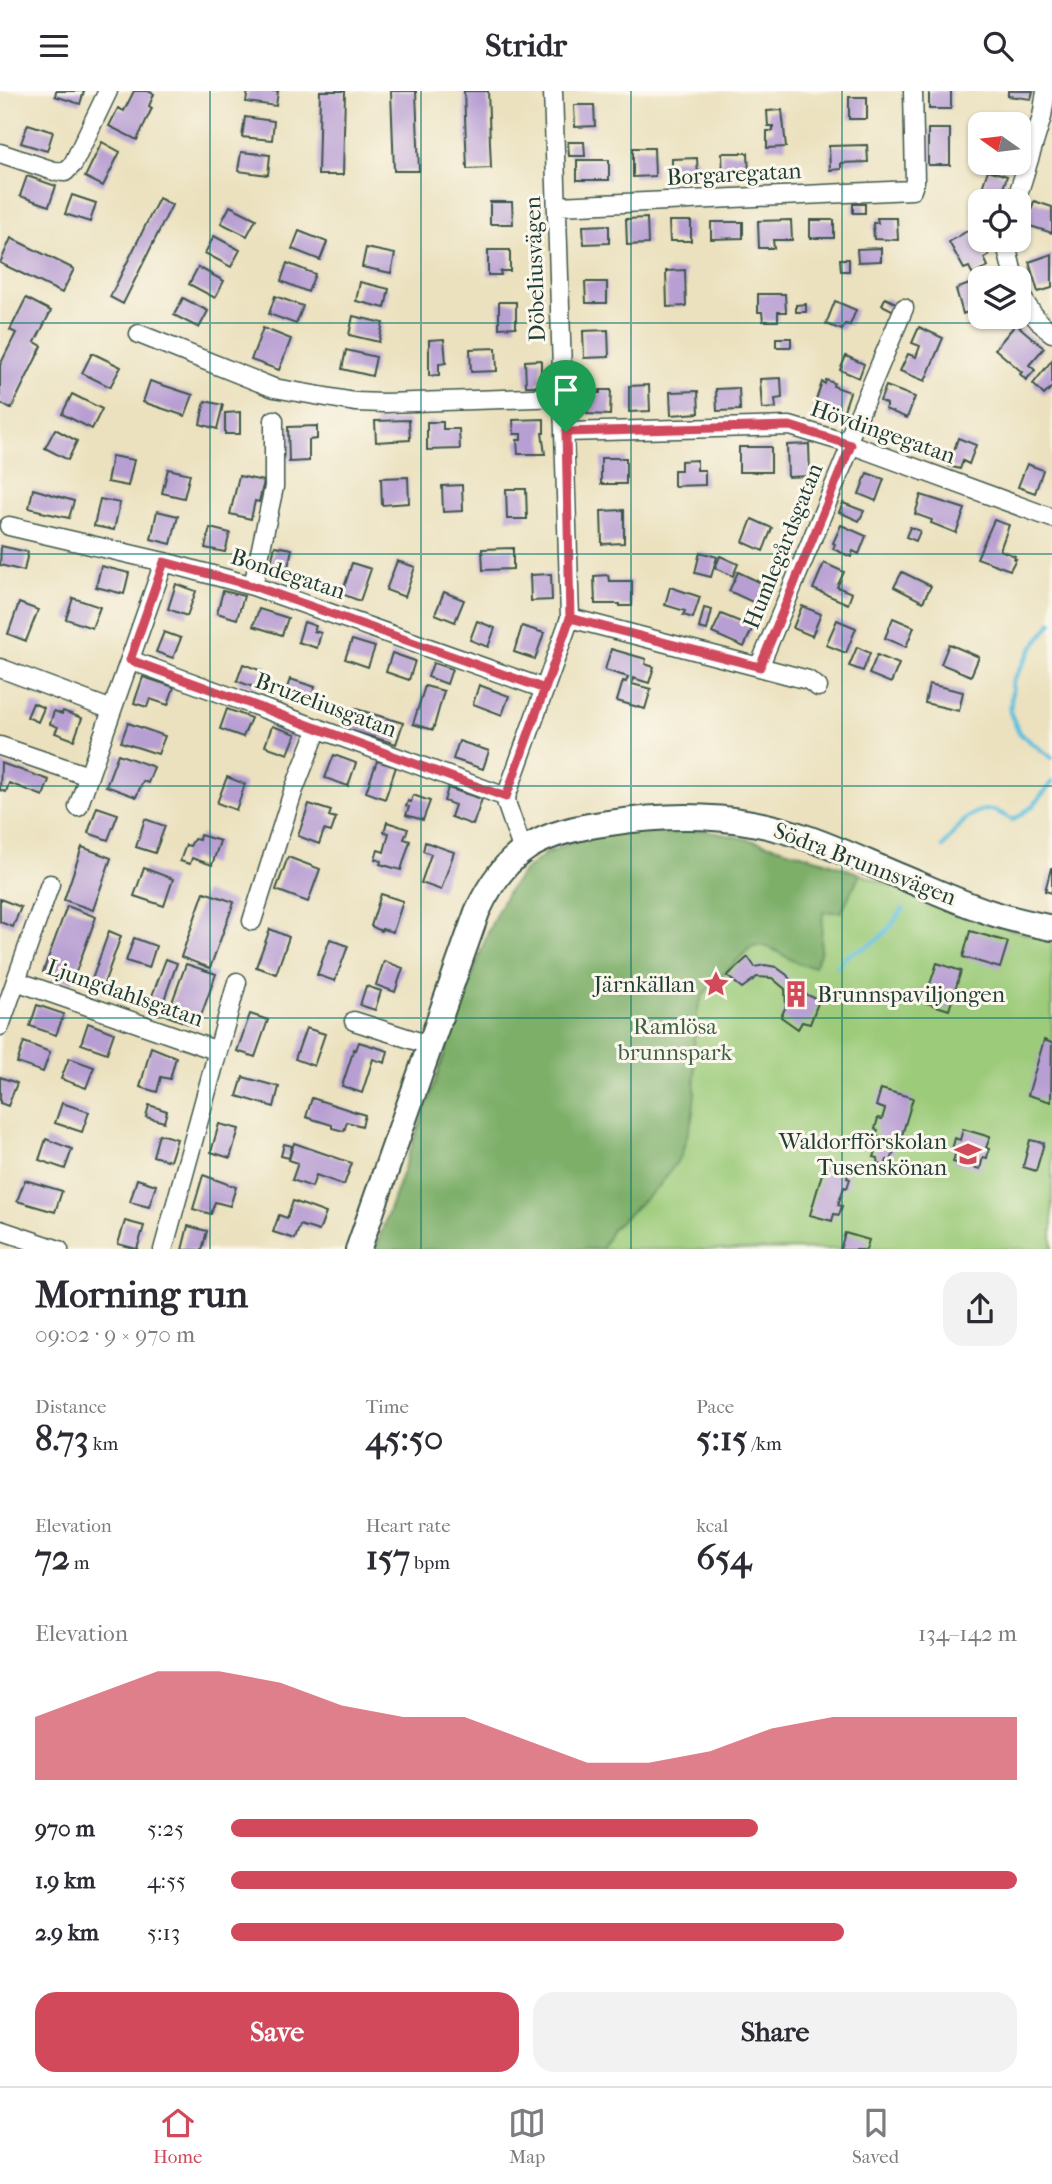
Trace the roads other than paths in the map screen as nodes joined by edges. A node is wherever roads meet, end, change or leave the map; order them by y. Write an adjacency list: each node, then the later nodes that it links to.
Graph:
1 (108, 91): 5 (street)
2 (553, 91): 7 (street, Döbeliusvägen)
3 (913, 91): 7 (street, Borgaregatan)
4 (1046, 91): 6 (street)
5 (0, 153)
6 (1020, 189)
7 (558, 206): 12 (street, Döbeliusvägen)
8 (904, 308): 15 (street, Humlegårdsgatan)
9 (1031, 313): 10 (street)
10 (1052, 333)
11 (139, 334): 12 (street)
12 (563, 397): 14 (street, Döbeliusvägen)
13 (274, 420): 19 (street)
14 (566, 432): 15 (street, Hövdingegatan); 20 (street, Döbeliusvägen)
15 (849, 444): 16 (street, Hövdingegatan); 22 (street, Humlegårdsgatan)
16 (1052, 518)
17 (9, 526): 18 (street, Bondegatan)
18 (164, 562): 19 (street, Bondegatan); 21 (street)
19 (253, 586): 25 (street, Bondegatan)
20 (570, 618): 22 (street); 25 (street, Döbeliusvägen)
21 (130, 660): 26 (street); 27 (street, Bruzeliusgatan)
22 (760, 667): 24 (street)
23 (0, 668): 26 (street)
24 (818, 687)
25 (545, 689): 30 (street, Döbeliusvägen)
26 (112, 710): 29 (street)
27 (318, 729): 30 (street, Bruzeliusgatan); 34 (street)
28 (0, 746): 29 (street)
29 (88, 776): 31 (street)
30 (506, 797): 32 (street)
31 (78, 807)
32 (523, 851): 35 (street, Södra Brunnsvägen); 40 (street, Södra Brunnsvägen)
33 (50, 884): 36 (street)
34 (252, 922)
35 (1052, 928)
36 (16, 981): 39 (street); 41 (street, Ljungdahlsgatan)
37 (237, 982): 41 (street)
38 (354, 1020): 40 (street)
39 (0, 1026)
40 (429, 1045): 45 (street, Södra Brunnsvägen)
41 (218, 1051): 44 (street)
42 (0, 1230): 43 (street)
43 (59, 1249)
44 (163, 1249)
45 (358, 1249)

